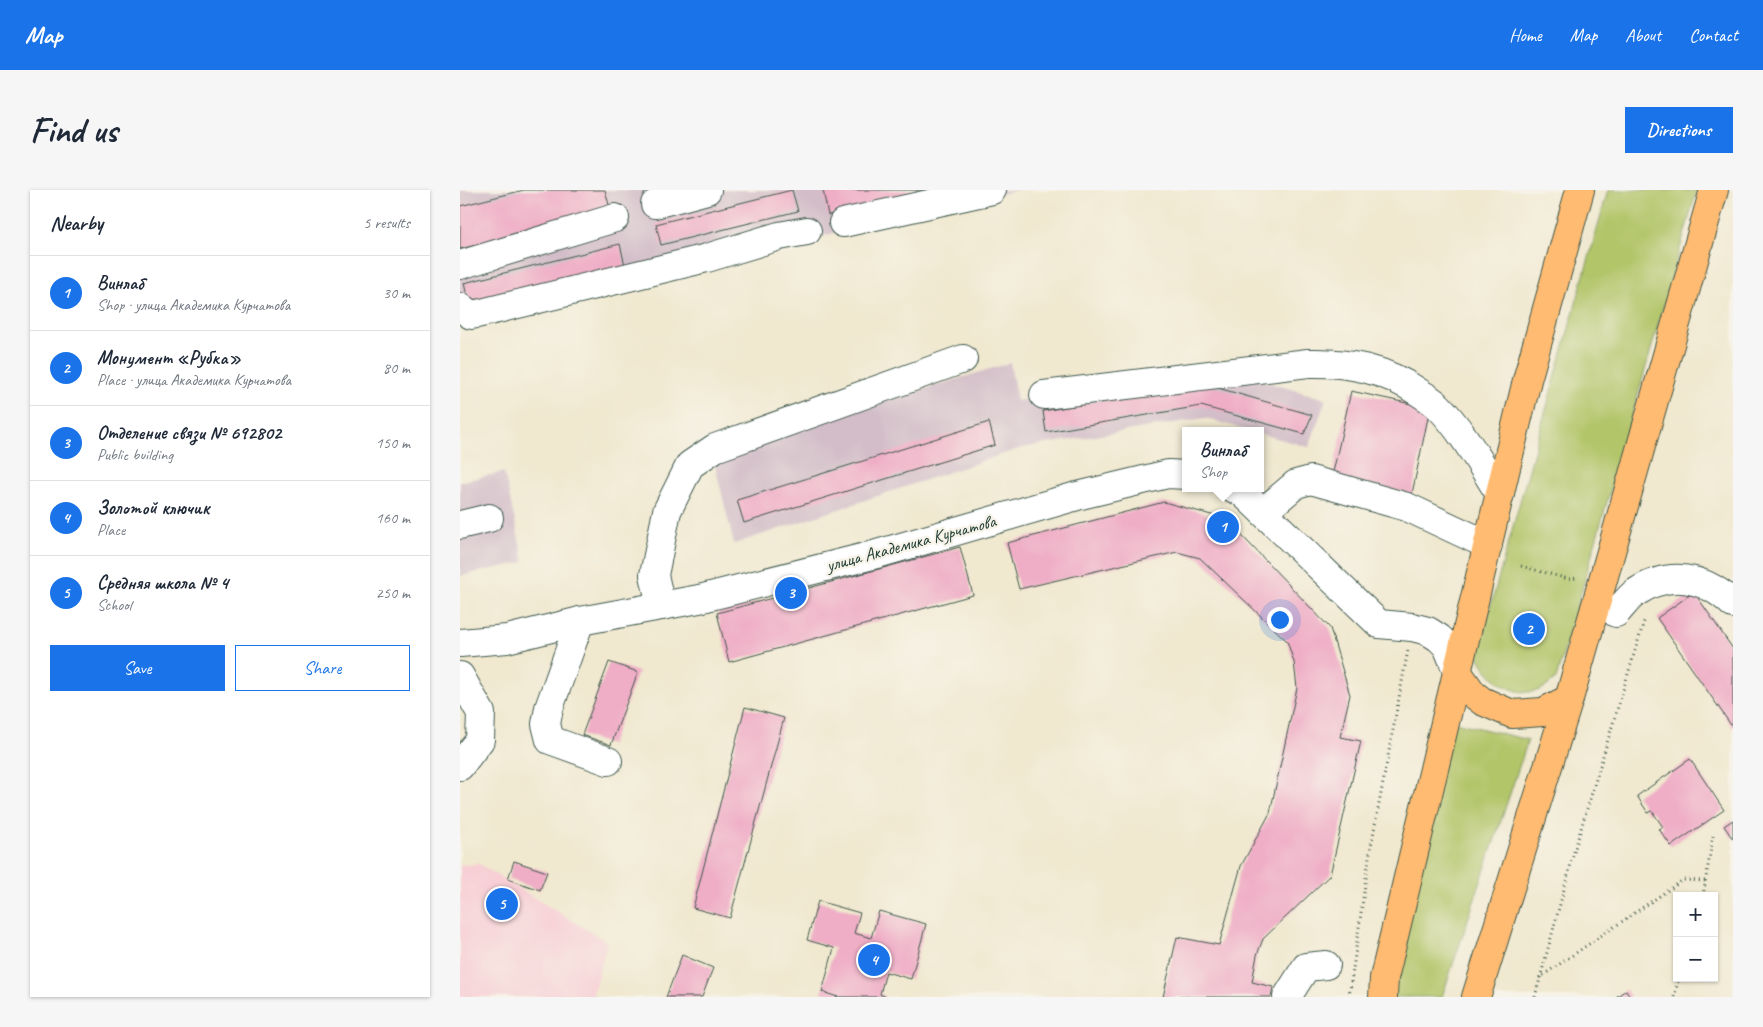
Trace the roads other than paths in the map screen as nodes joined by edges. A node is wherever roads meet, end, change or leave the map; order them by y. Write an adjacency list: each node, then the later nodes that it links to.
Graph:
1 (707, 190): 5 (street)
2 (992, 190): 7 (street)
3 (1580, 190): 15 (main road)
4 (1714, 190): 27 (main road)
5 (655, 204)
6 (616, 218): 9 (street)
7 (844, 223)
8 (807, 231): 10 (street)
9 (460, 265)
10 (460, 307)
11 (963, 359): 22 (street)
12 (1044, 395): 15 (street)
13 (1182, 475): 22 (street, улица Академика Курчатова)
14 (1241, 492): 16 (street)
15 (1500, 494): 19 (main road)
16 (1263, 512): 19 (street); 25 (street)
17 (489, 518): 18 (street)
18 (460, 525)
19 (1488, 546): 25 (main road)
20 (1625, 603): 21 (street)
21 (1733, 604)
22 (661, 606): 23 (street, улица Академика Курчатова)
23 (580, 621): 24 (street, улица Академика Курчатова); 28 (street)
24 (460, 643)
25 (1458, 673): 27 (main road); 32 (main road)
26 (460, 676): 29 (street)
27 (1569, 699): 33 (main road)
28 (608, 761)
29 (460, 766)
30 (1326, 965): 31 (street)
31 (1287, 997)
32 (1383, 997)
33 (1476, 997)

